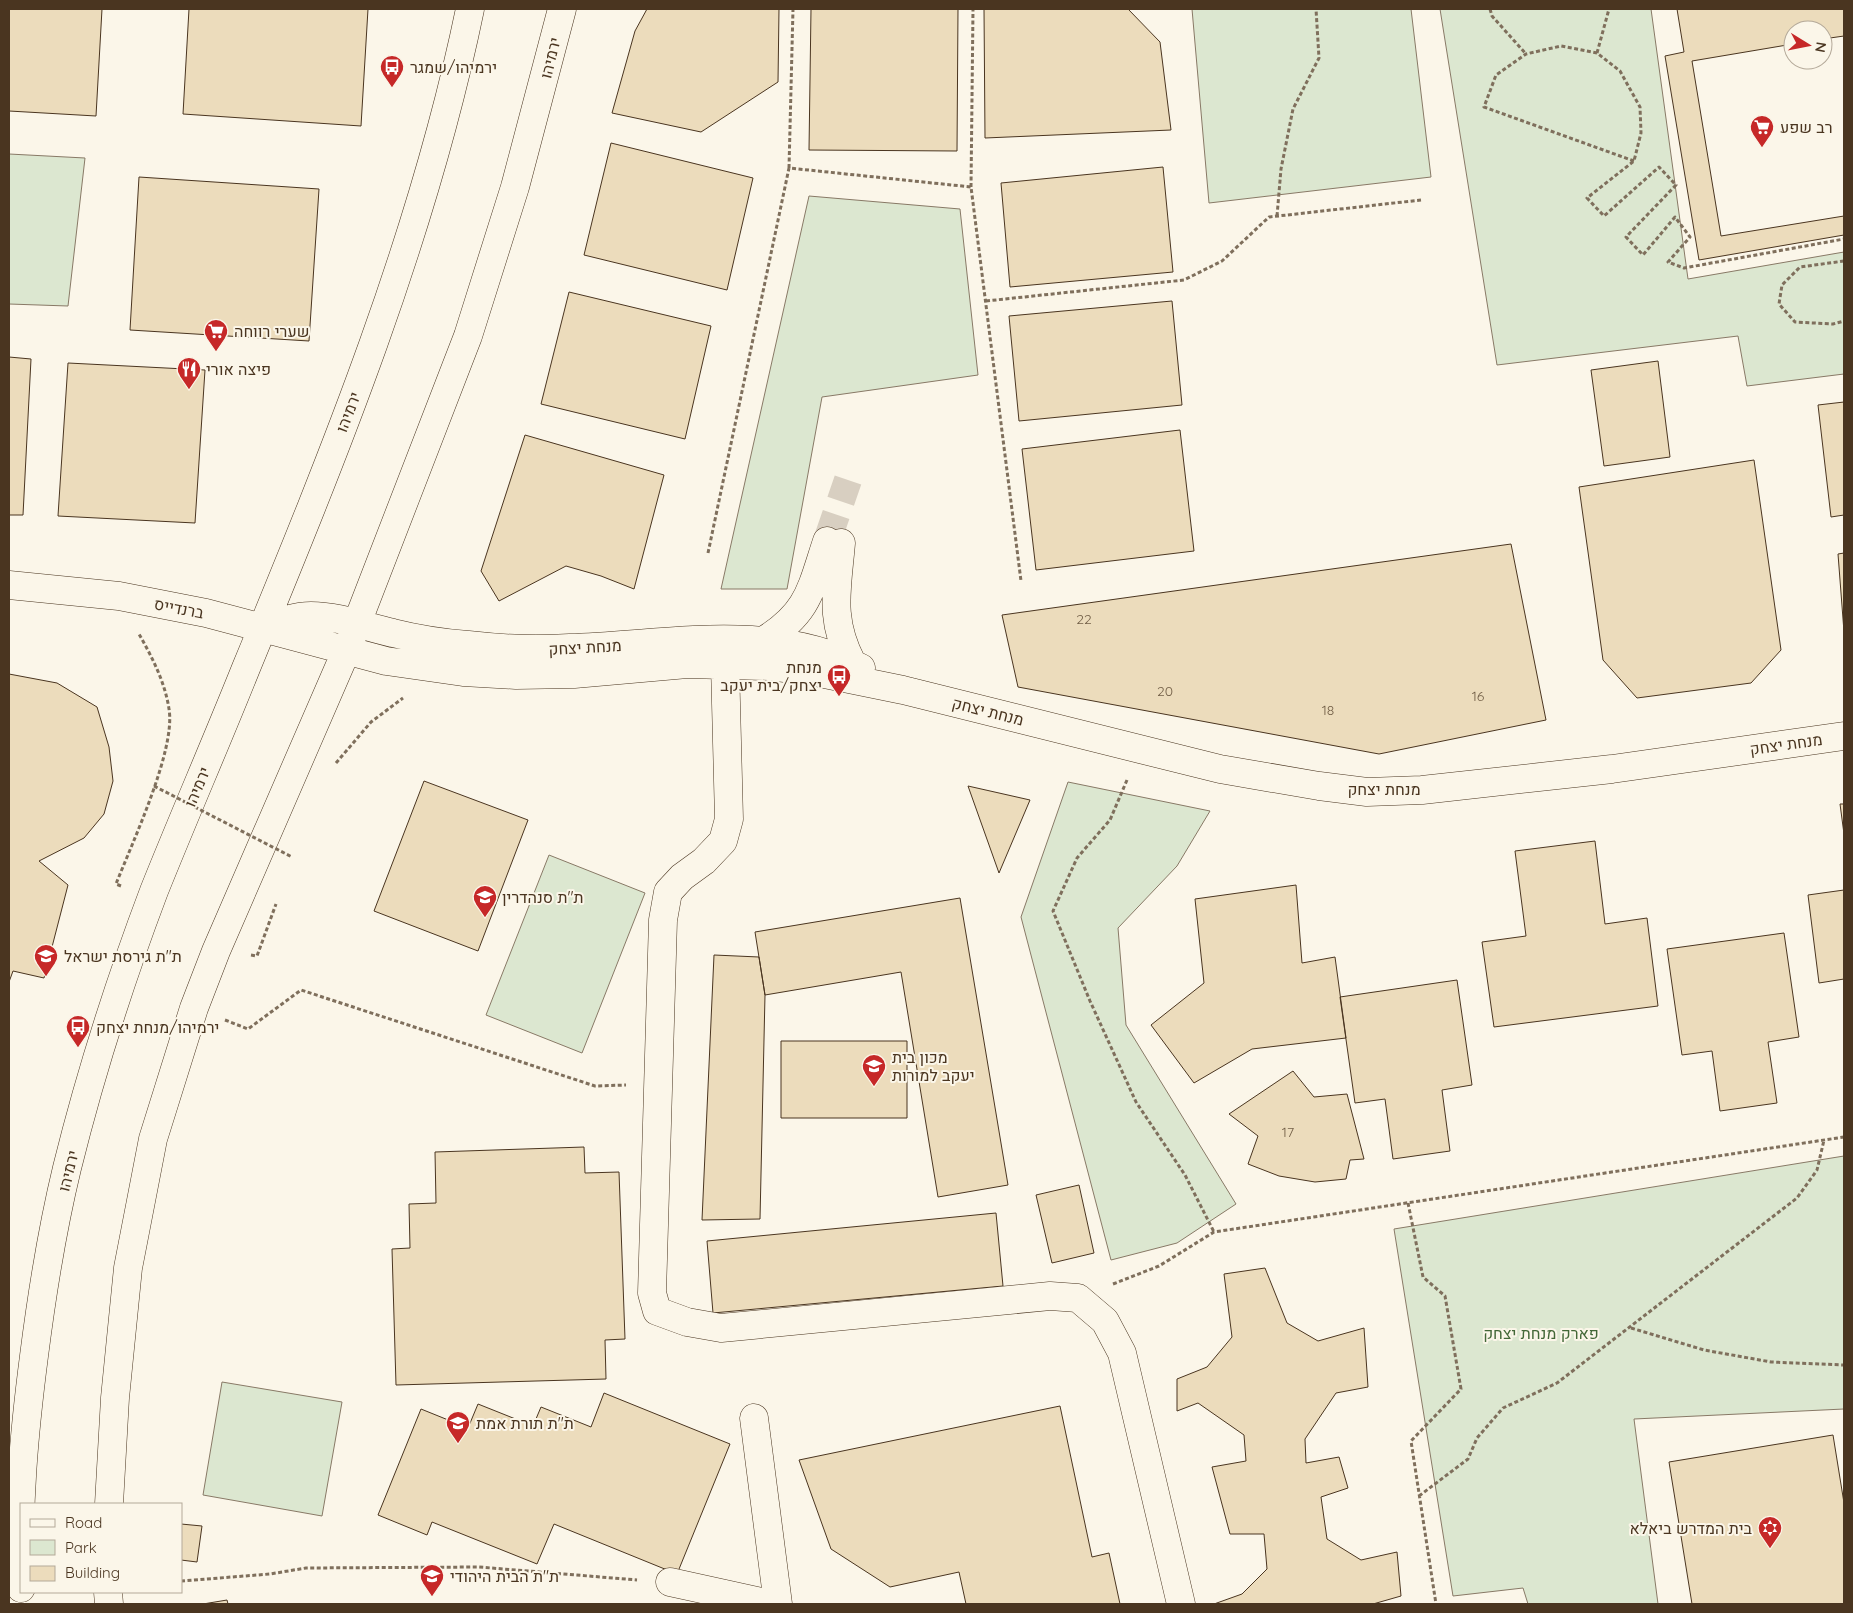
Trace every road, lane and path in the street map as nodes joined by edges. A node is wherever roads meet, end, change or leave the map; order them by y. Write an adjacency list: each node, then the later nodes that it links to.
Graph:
1 (470, 9): 24 (street, ירמיהו)
2 (562, 9): 23 (street, ירמיהו)
3 (792, 9): 11 (path)
4 (973, 9): 12 (path)
5 (1316, 9): 14 (path)
6 (1490, 9): 9 (path)
7 (1609, 9): 8 (path)
8 (1597, 53): 9 (path); 10 (path)
9 (1526, 54): 10 (path)
10 (1634, 161): 15 (path)
11 (789, 168): 12 (path); 19 (path)
12 (971, 187): 17 (path)
13 (1421, 200): 14 (path)
14 (1277, 216): 17 (path)
15 (1844, 239)
16 (1844, 261): 18 (path)
17 (986, 301): 20 (path)
18 (1844, 321)
19 (708, 553)
20 (1021, 581)
21 (9, 585): 22 (street, ברנדייס)
22 (119, 596): 24 (street, ברנדייס); 34 (path)
23 (357, 623): 24 (street, מנחת יצחק); 25 (street, מנחת יצחק); 26 (street, ירמיהו)
24 (263, 627): 26 (street, ברנדייס); 38 (street, ירמיהו)
25 (763, 641): 27 (street, מנחת יצחק); 27 (street)
26 (347, 649): 28 (street, מנחת יצחק); 40 (street, ירמיהו)
27 (852, 663): 29 (street, מנחת יצחק)
28 (725, 664): 29 (street, מנחת יצחק); 42 (street)
29 (902, 690): 32 (street, מנחת יצחק)
30 (411, 694): 33 (path)
31 (1844, 736): 32 (street, מנחת יצחק)
32 (1140, 749): 46 (path)
33 (334, 765)
34 (154, 786): 36 (path, bridge); 38 (path)
35 (296, 848): 36 (path)
36 (292, 857): 37 (path)
37 (289, 866)
38 (153, 896): 52 (street, ירמיהו)
39 (276, 902): 40 (path)
40 (216, 951): 41 (street, ירמיהו)
41 (194, 1008): 42 (path); 53 (street, ירמיהו)
42 (658, 1085): 47 (street)
43 (1844, 1137): 44 (path)
44 (1824, 1140): 45 (path); 48 (path)
45 (1408, 1203): 46 (path); 51 (path)
46 (1214, 1232): 47 (path)
47 (1078, 1298): 58 (street)
48 (1630, 1328): 49 (path); 51 (path)
49 (1844, 1366)
50 (754, 1418): 57 (street)
51 (1420, 1496): 59 (path)
52 (20, 1503)
53 (108, 1503)
54 (182, 1581): 55 (path)
55 (670, 1582): 56 (street)
56 (771, 1604)
57 (778, 1604)
58 (1181, 1604)
59 (1436, 1604)

